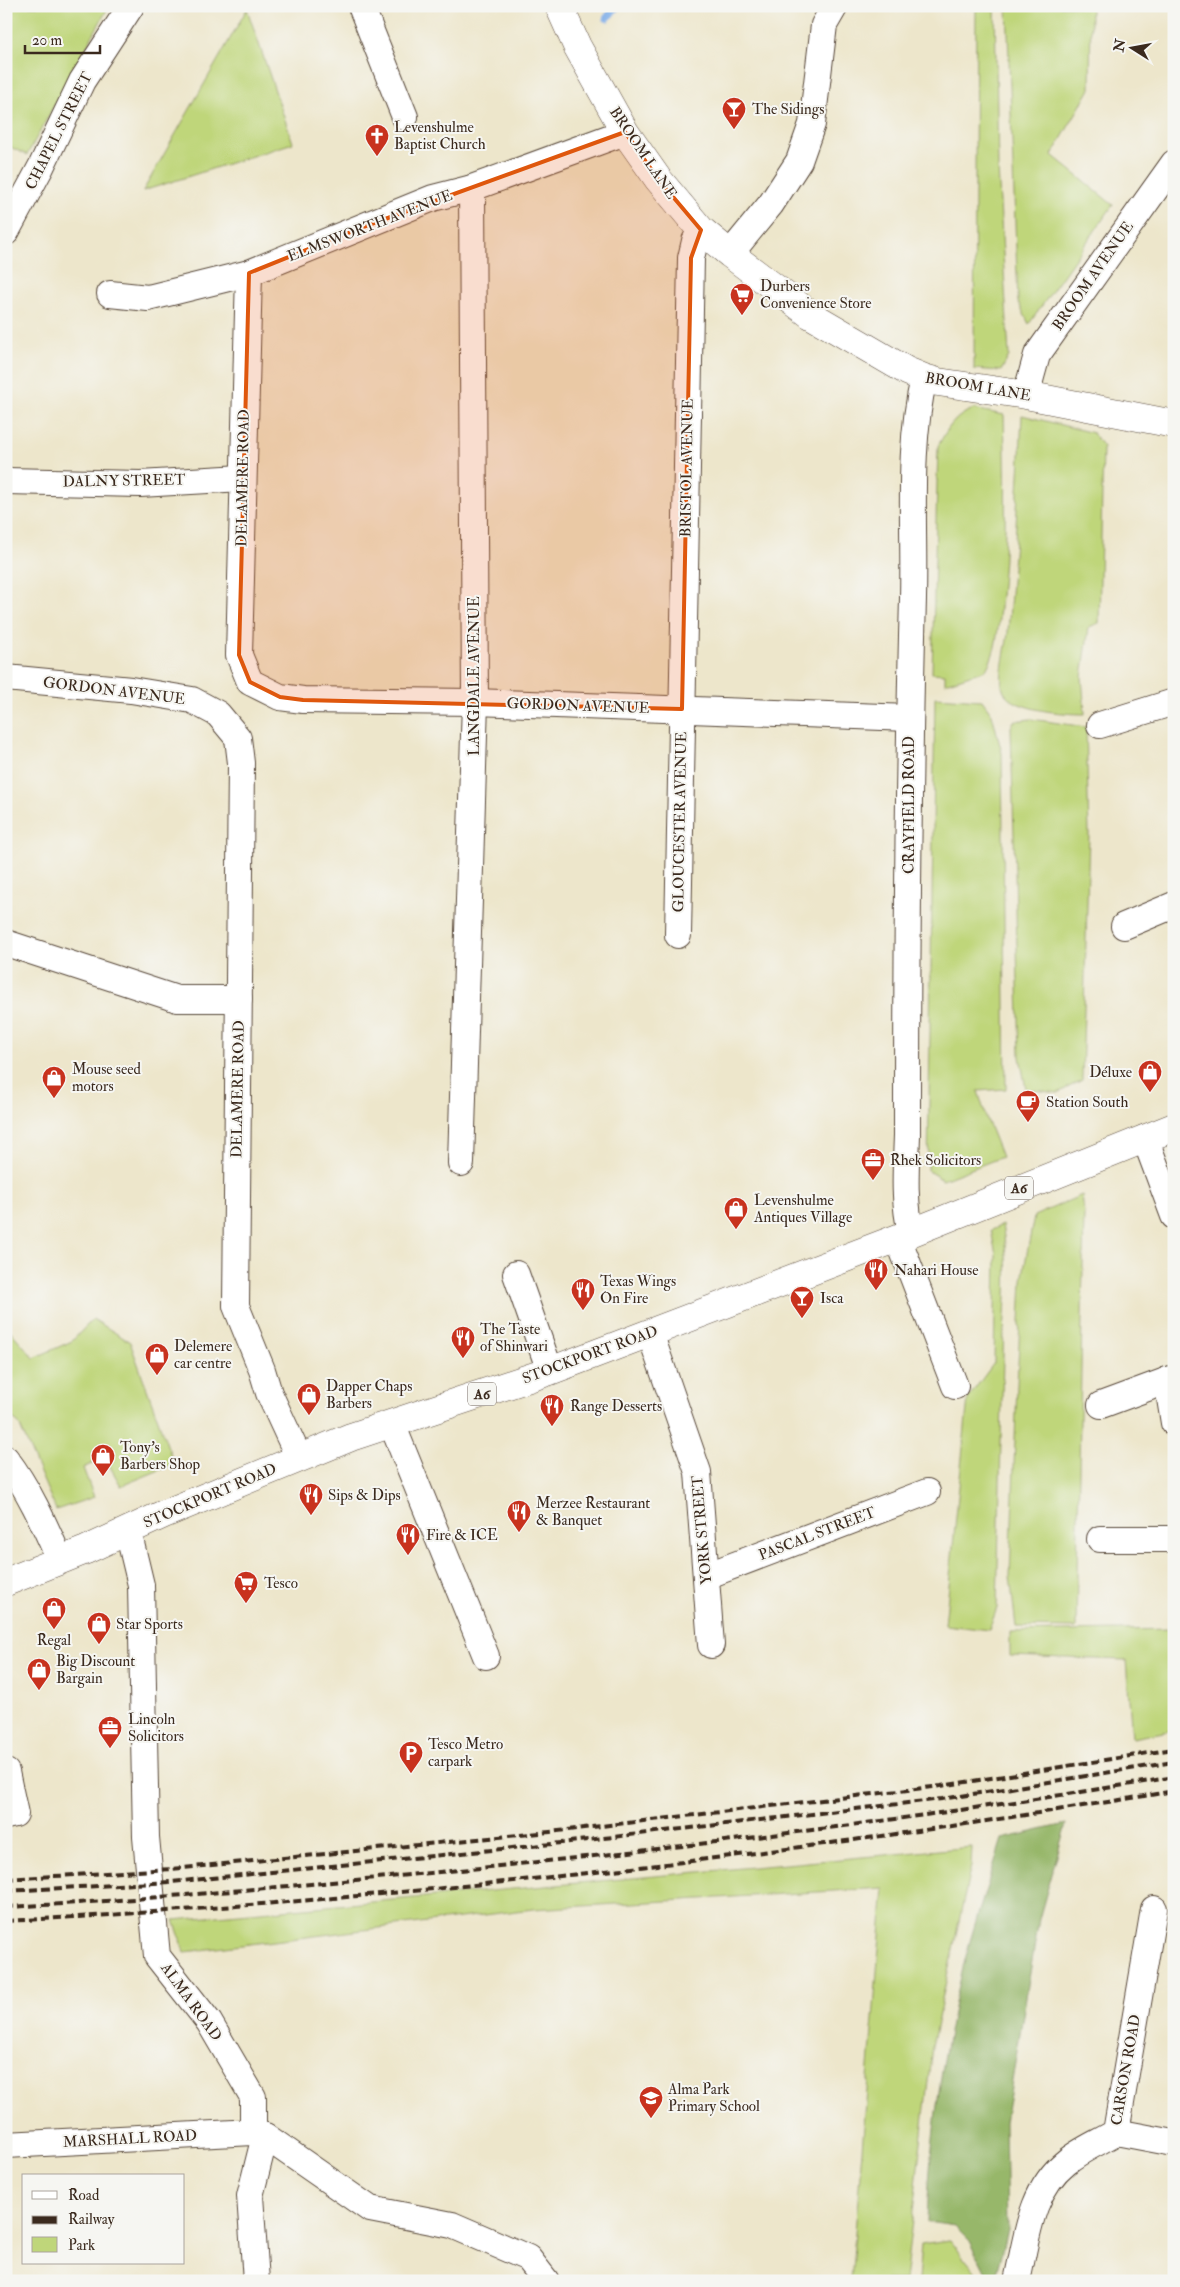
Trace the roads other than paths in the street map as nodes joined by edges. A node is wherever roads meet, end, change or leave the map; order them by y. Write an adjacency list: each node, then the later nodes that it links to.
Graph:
1 (131, 6): 10 (street, CHAPEL STREET)
2 (360, 6): 5 (street)
3 (559, 6): 6 (main road, BROOM LANE)
4 (835, 6): 11 (street)
5 (405, 117)
6 (626, 132): 8 (street, ELMSWORTH AVENUE); 9 (main road, BROOM LANE)
7 (1174, 163): 15 (street, BROOM AVENUE)
8 (472, 188): 12 (street, ELMSWORTH AVENUE); 21 (street, LANGDALE AVENUE)
9 (701, 230): 11 (main road, BROOM LANE); 23 (street, BRISTOL AVENUE)
10 (6, 232)
11 (730, 254): 14 (main road, BROOM LANE)
12 (249, 273): 13 (street, ELMSWORTH AVENUE); 17 (street, DELAMERE ROAD)
13 (110, 294)
14 (924, 378): 15 (main road, BROOM LANE); 25 (street, CRAYFIELD ROAD)
15 (1035, 397): 16 (main road, BROOM LANE)
16 (1174, 424)
17 (242, 478): 18 (street, DALNY STREET); 20 (street, DELAMERE ROAD)
18 (6, 481)
19 (6, 678): 24 (street, GORDON AVENUE)
20 (250, 682): 21 (street, GORDON AVENUE)
21 (475, 702): 23 (street, GORDON AVENUE); 34 (street, LANGDALE AVENUE)
22 (1174, 702): 26 (street)
23 (682, 709): 25 (street, GORDON AVENUE); 29 (street, GLOUCESTER AVENUE)
24 (218, 714): 31 (street, DELAMERE ROAD)
25 (909, 718): 36 (street, CRAYFIELD ROAD)
26 (1100, 725)
27 (1174, 905): 28 (street)
28 (1124, 926)
29 (678, 934)
30 (6, 944): 31 (street)
31 (239, 999): 45 (street, DELAMERE ROAD)
32 (1174, 1127): 33 (main road, STOCKPORT ROAD / A6)
33 (1145, 1138): 35 (street); 36 (main road, STOCKPORT ROAD / A6)
34 (461, 1164)
35 (1174, 1216)
36 (904, 1235): 38 (main road, STOCKPORT ROAD / A6); 41 (street, CRAYFIELD ROAD)
37 (516, 1274): 39 (street)
38 (650, 1333): 39 (main road, STOCKPORT ROAD / A6); 52 (street, YORK STREET)
39 (550, 1371): 44 (main road, STOCKPORT ROAD / A6)
40 (1170, 1379): 42 (street); 43 (street)
41 (955, 1386)
42 (1101, 1404)
43 (1174, 1423)
44 (392, 1424): 45 (main road, STOCKPORT ROAD / A6); 55 (street)
45 (299, 1458): 48 (main road, STOCKPORT ROAD / A6)
46 (6, 1459): 51 (street)
47 (927, 1492): 52 (street, PASCAL STREET)
48 (128, 1531): 51 (main road, STOCKPORT ROAD / A6); 60 (street, ALMA ROAD)
49 (1100, 1539): 50 (street)
50 (1174, 1539)
51 (60, 1560): 53 (main road, STOCKPORT ROAD / A6)
52 (706, 1576): 54 (street, YORK STREET)
53 (6, 1582)
54 (711, 1645)
55 (486, 1656)
56 (6, 1772): 57 (street)
57 (6, 1816)
58 (1154, 1909): 59 (street, CARSON ROAD)
59 (1116, 2132): 61 (street); 65 (street, CARSON ROAD)
60 (259, 2134): 62 (street, MARSHALL ROAD); 63 (street, ALMA ROAD); 64 (street)
61 (1174, 2143)
62 (6, 2145)
63 (256, 2281)
64 (546, 2281)
65 (1017, 2281)

